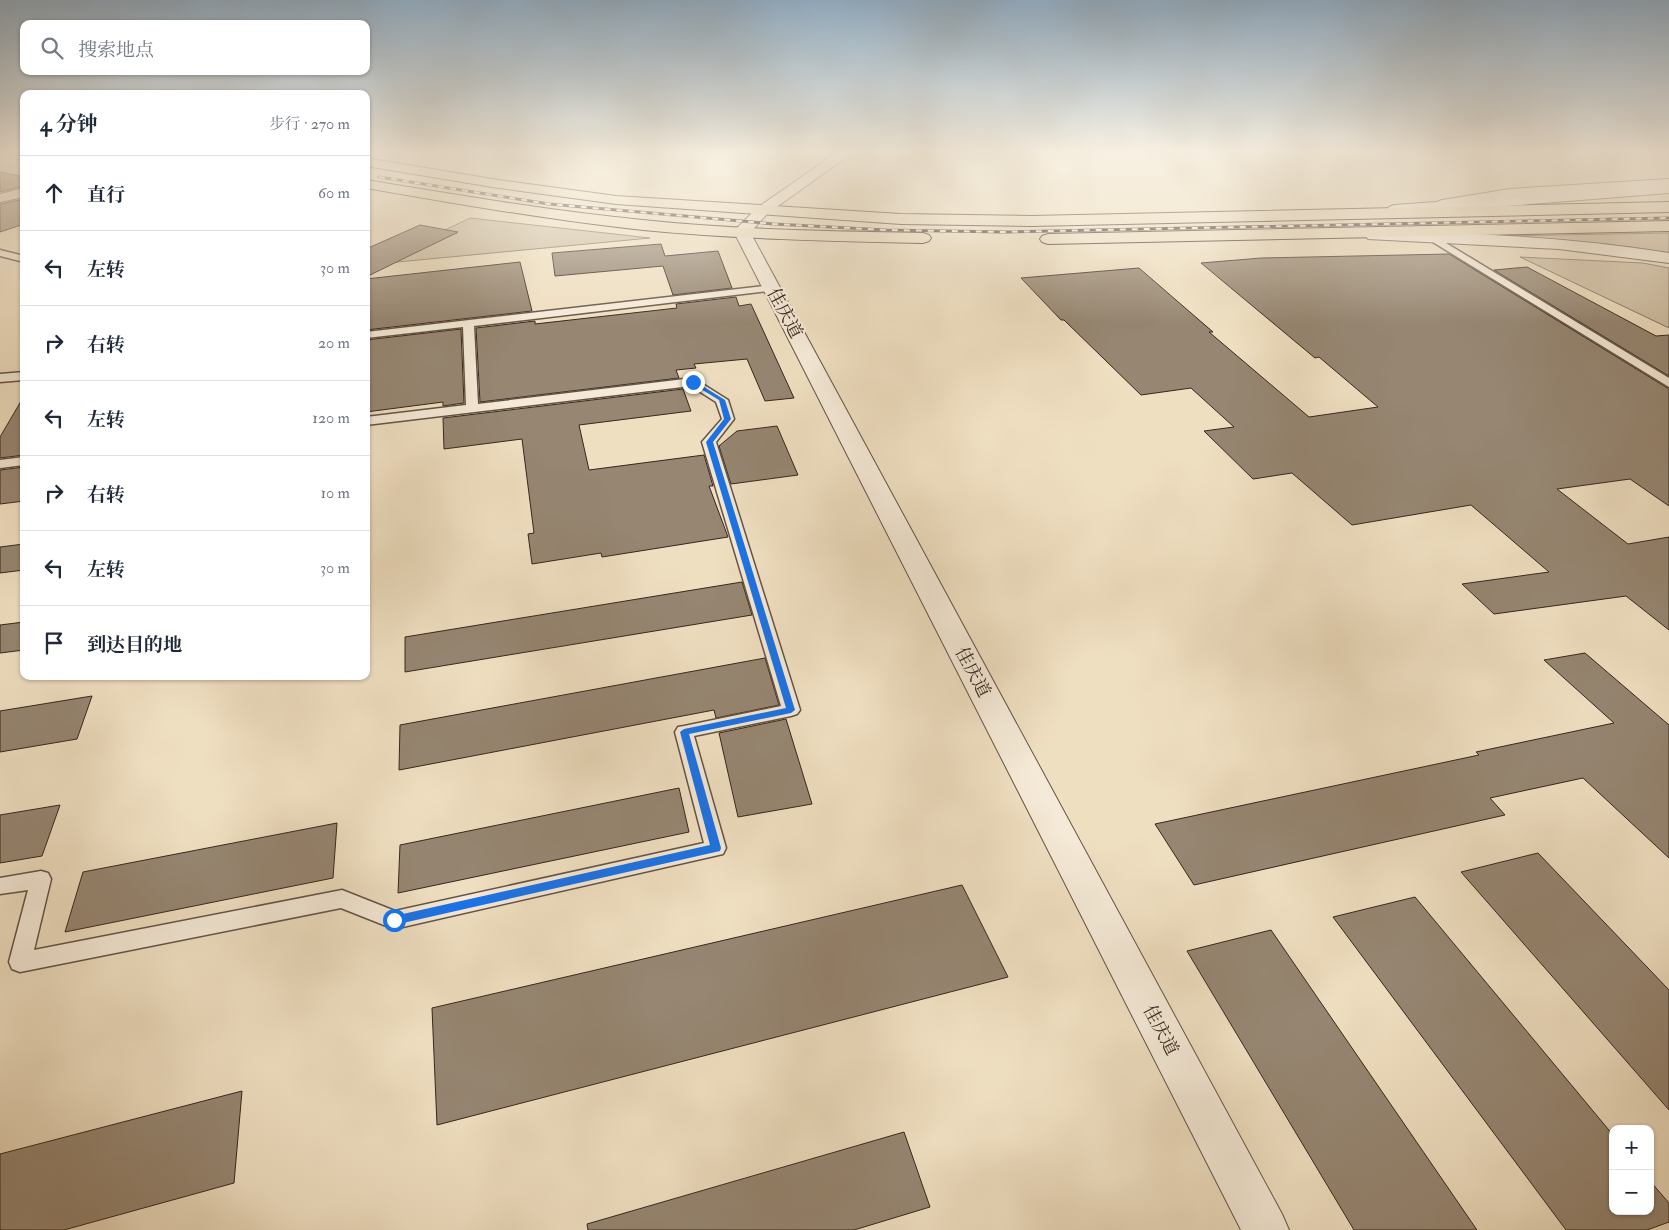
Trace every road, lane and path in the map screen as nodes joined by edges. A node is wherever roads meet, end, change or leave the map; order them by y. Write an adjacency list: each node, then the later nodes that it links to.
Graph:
1 (517, 208): 9 (main road)
2 (727, 208): 6 (main road)
3 (766, 208): 6 (street)
4 (1412, 208): 7 (street)
5 (1582, 208): 7 (main road)
6 (762, 211): 7 (main road); 9 (street)
7 (1369, 212)
8 (1669, 226): 10 (main road)
9 (742, 232): 12 (main road); 17 (street, 佳庆道)
10 (1330, 235): 11 (street); 13 (main road)
11 (1432, 237): 16 (street); 22 (lane)
12 (936, 238)
13 (1033, 239)
14 (0, 253): 15 (lane)
15 (20, 258)
16 (1669, 258)
17 (772, 288): 18 (lane); 28 (street, 佳庆道)
18 (468, 324): 19 (lane); 23 (lane)
19 (370, 336)
20 (20, 376): 21 (lane)
21 (0, 378)
22 (1669, 383)
23 (472, 408): 24 (lane); 27 (lane)
24 (370, 421)
25 (20, 462): 26 (lane)
26 (0, 464)
27 (0, 886)
28 (1266, 1230)

